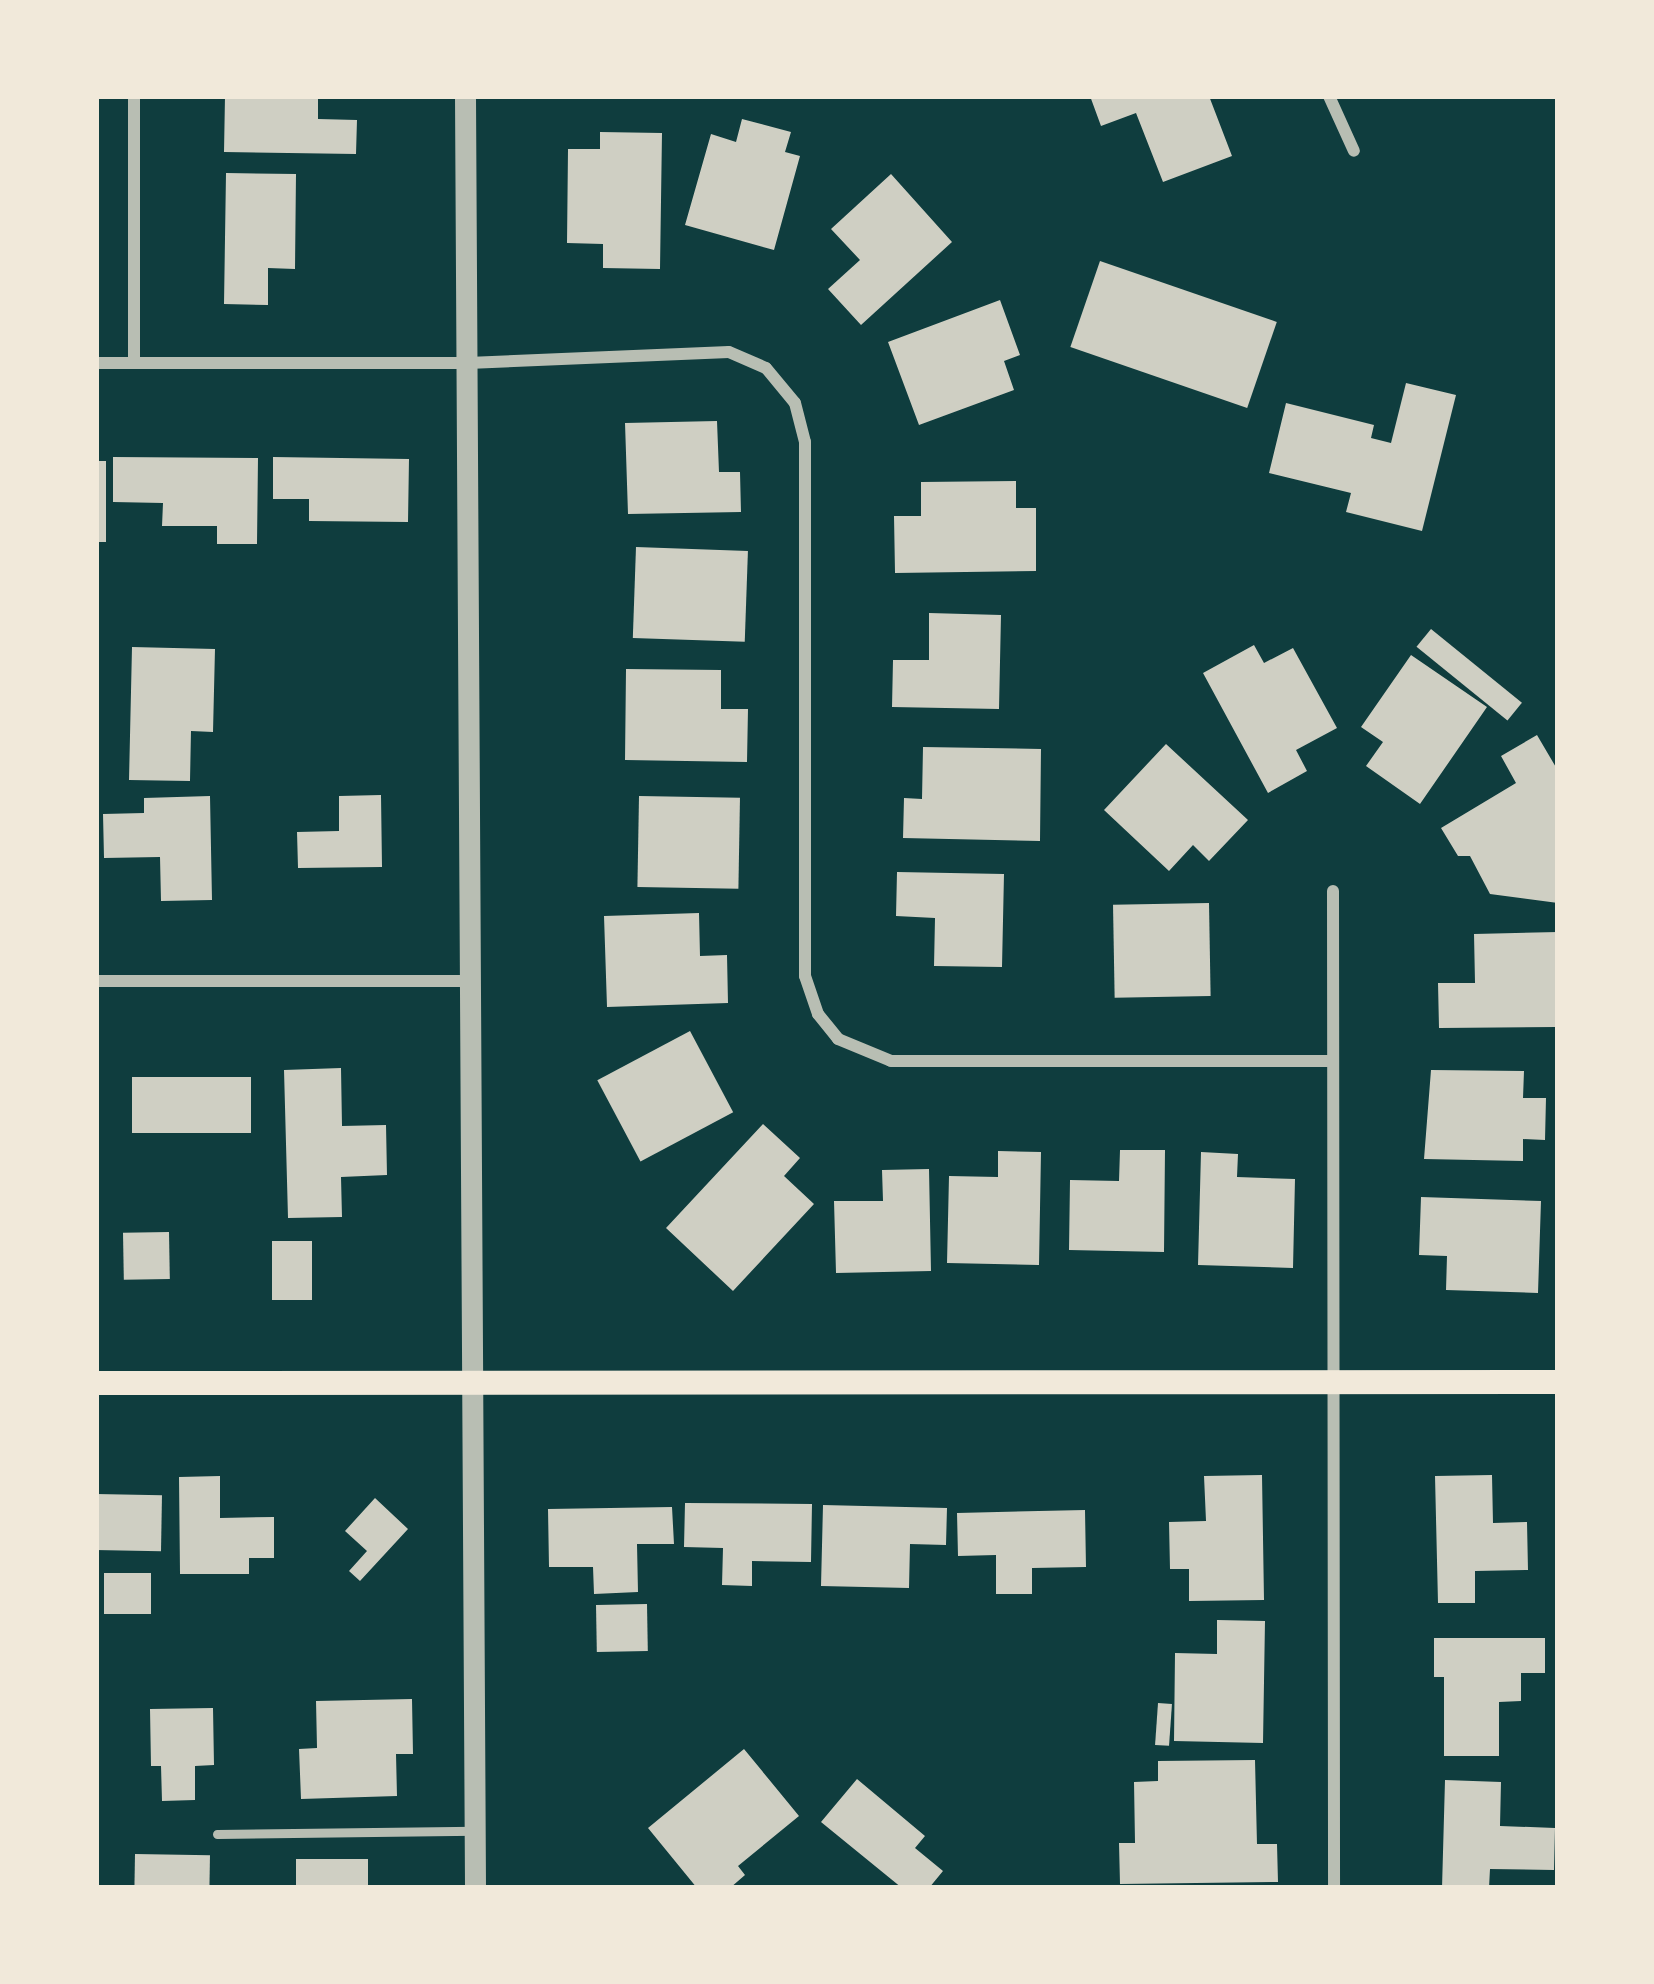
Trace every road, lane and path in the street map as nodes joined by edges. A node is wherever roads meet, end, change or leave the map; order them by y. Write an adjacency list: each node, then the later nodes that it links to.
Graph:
1 (134, 96): 6 (street)
2 (465, 96): 7 (street)
3 (1329, 96): 4 (street)
4 (1354, 151)
5 (96, 363): 6 (street)
6 (134, 363): 7 (street)
7 (468, 363): 10 (street); 11 (street)
8 (1333, 890): 11 (street)
9 (96, 981): 10 (street)
10 (469, 981): 14 (street)
11 (1333, 1061): 12 (street)
12 (1333, 1382): 13 (main road); 14 (main road); 19 (street)
13 (1558, 1382)
14 (474, 1383): 15 (main road); 16 (street)
15 (96, 1384)
16 (475, 1831): 17 (lane); 18 (street)
17 (217, 1834)
18 (475, 1888)
19 (1334, 1888)

